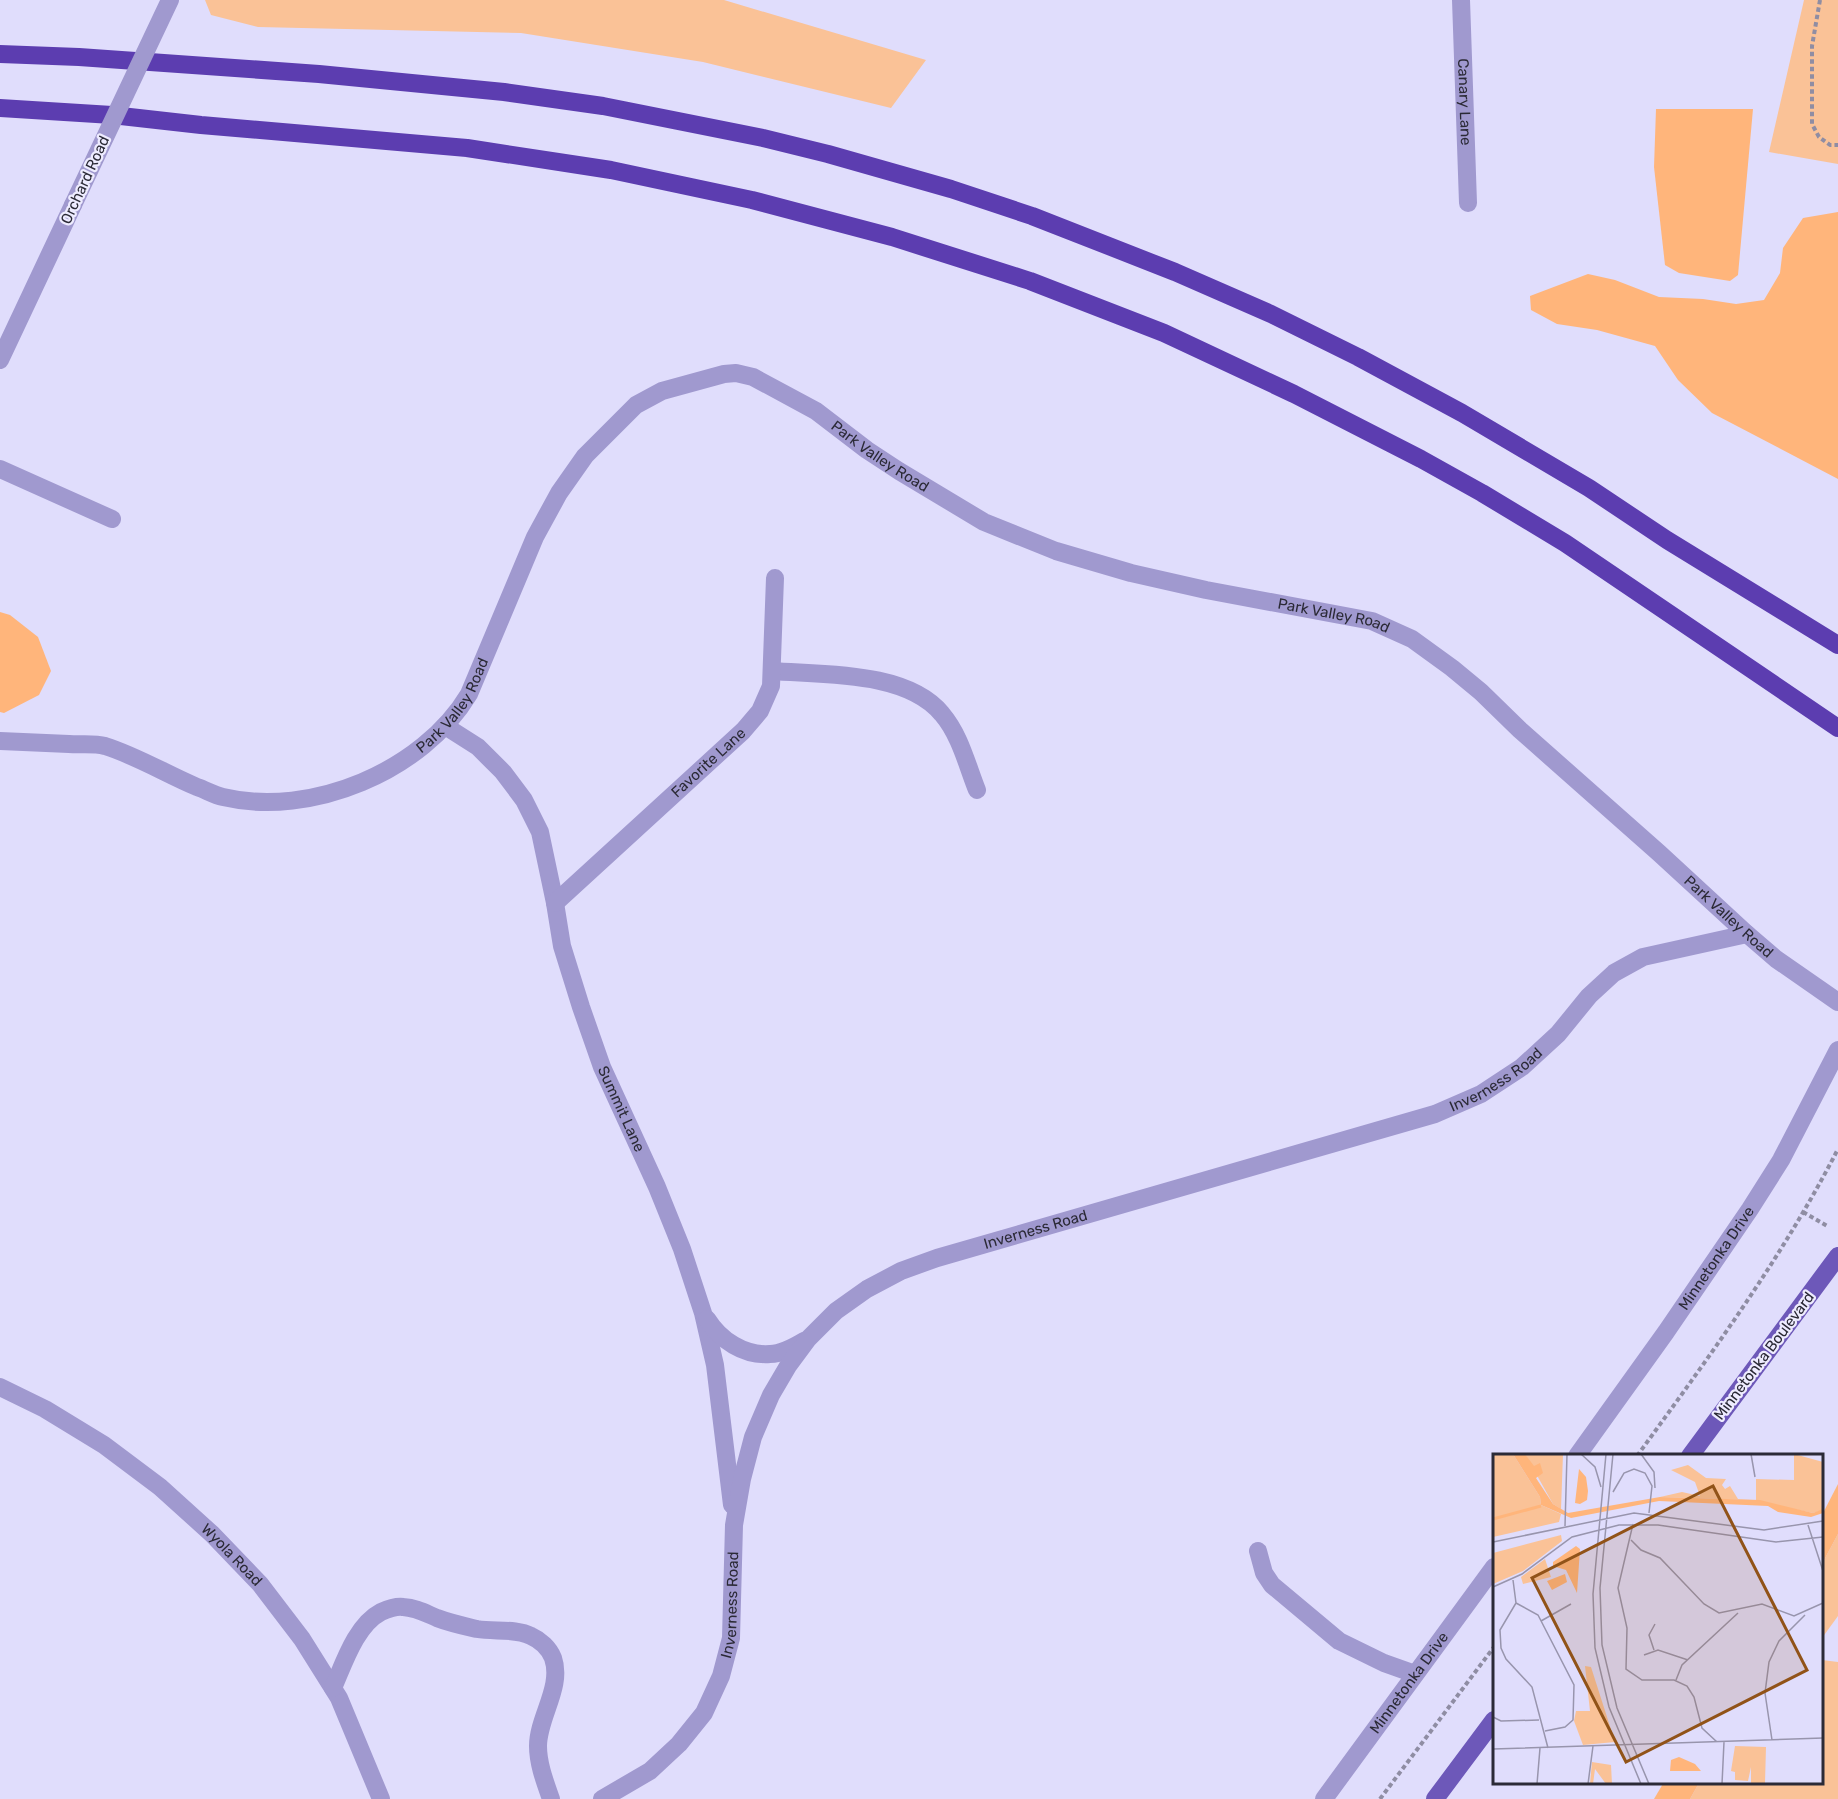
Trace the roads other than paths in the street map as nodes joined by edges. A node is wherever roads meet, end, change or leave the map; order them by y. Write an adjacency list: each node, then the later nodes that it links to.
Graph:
1 (170, 0): 6 (street, Orchard Road, bridge)
2 (1461, 0): 5 (street, Canary Lane)
3 (0, 54): 10 (highway)
4 (0, 108): 13 (highway)
5 (1468, 203)
6 (0, 360)
7 (0, 469): 8 (street)
8 (112, 519)
9 (775, 578): 11 (street, Favorite Lane)
10 (1838, 645)
11 (772, 671): 15 (street); 16 (street, Favorite Lane)
12 (445, 726): 14 (street, Park Valley Road); 16 (street, Summit Lane); 17 (street, Park Valley Road)
13 (1838, 728)
14 (0, 741)
15 (977, 790)
16 (555, 903): 21 (street, Summit Lane)
17 (1747, 934): 18 (street, Park Valley Road); 22 (street, Inverness Road)
18 (1838, 1002)
19 (1838, 1050): 24 (street, Minnetonka Drive)
20 (1838, 1256): 25 (main road, Minnetonka Boulevard)
21 (703, 1313): 22 (street); 26 (street, Summit Lane)
22 (808, 1339): 26 (street, Inverness Road)
23 (0, 1387): 30 (street, Wyola Road)
24 (1577, 1454)
25 (1691, 1454)
26 (734, 1525): 34 (street, Inverness Road)
27 (1258, 1551): 29 (street)
28 (1493, 1568): 29 (street, Minnetonka Drive)
29 (1415, 1674): 35 (street, Minnetonka Drive)
30 (333, 1688): 32 (street, Wyola Road); 33 (street)
31 (1493, 1721): 36 (main road)
32 (381, 1799)
33 (551, 1799)
34 (602, 1799)
35 (1324, 1799)
36 (1435, 1799)

